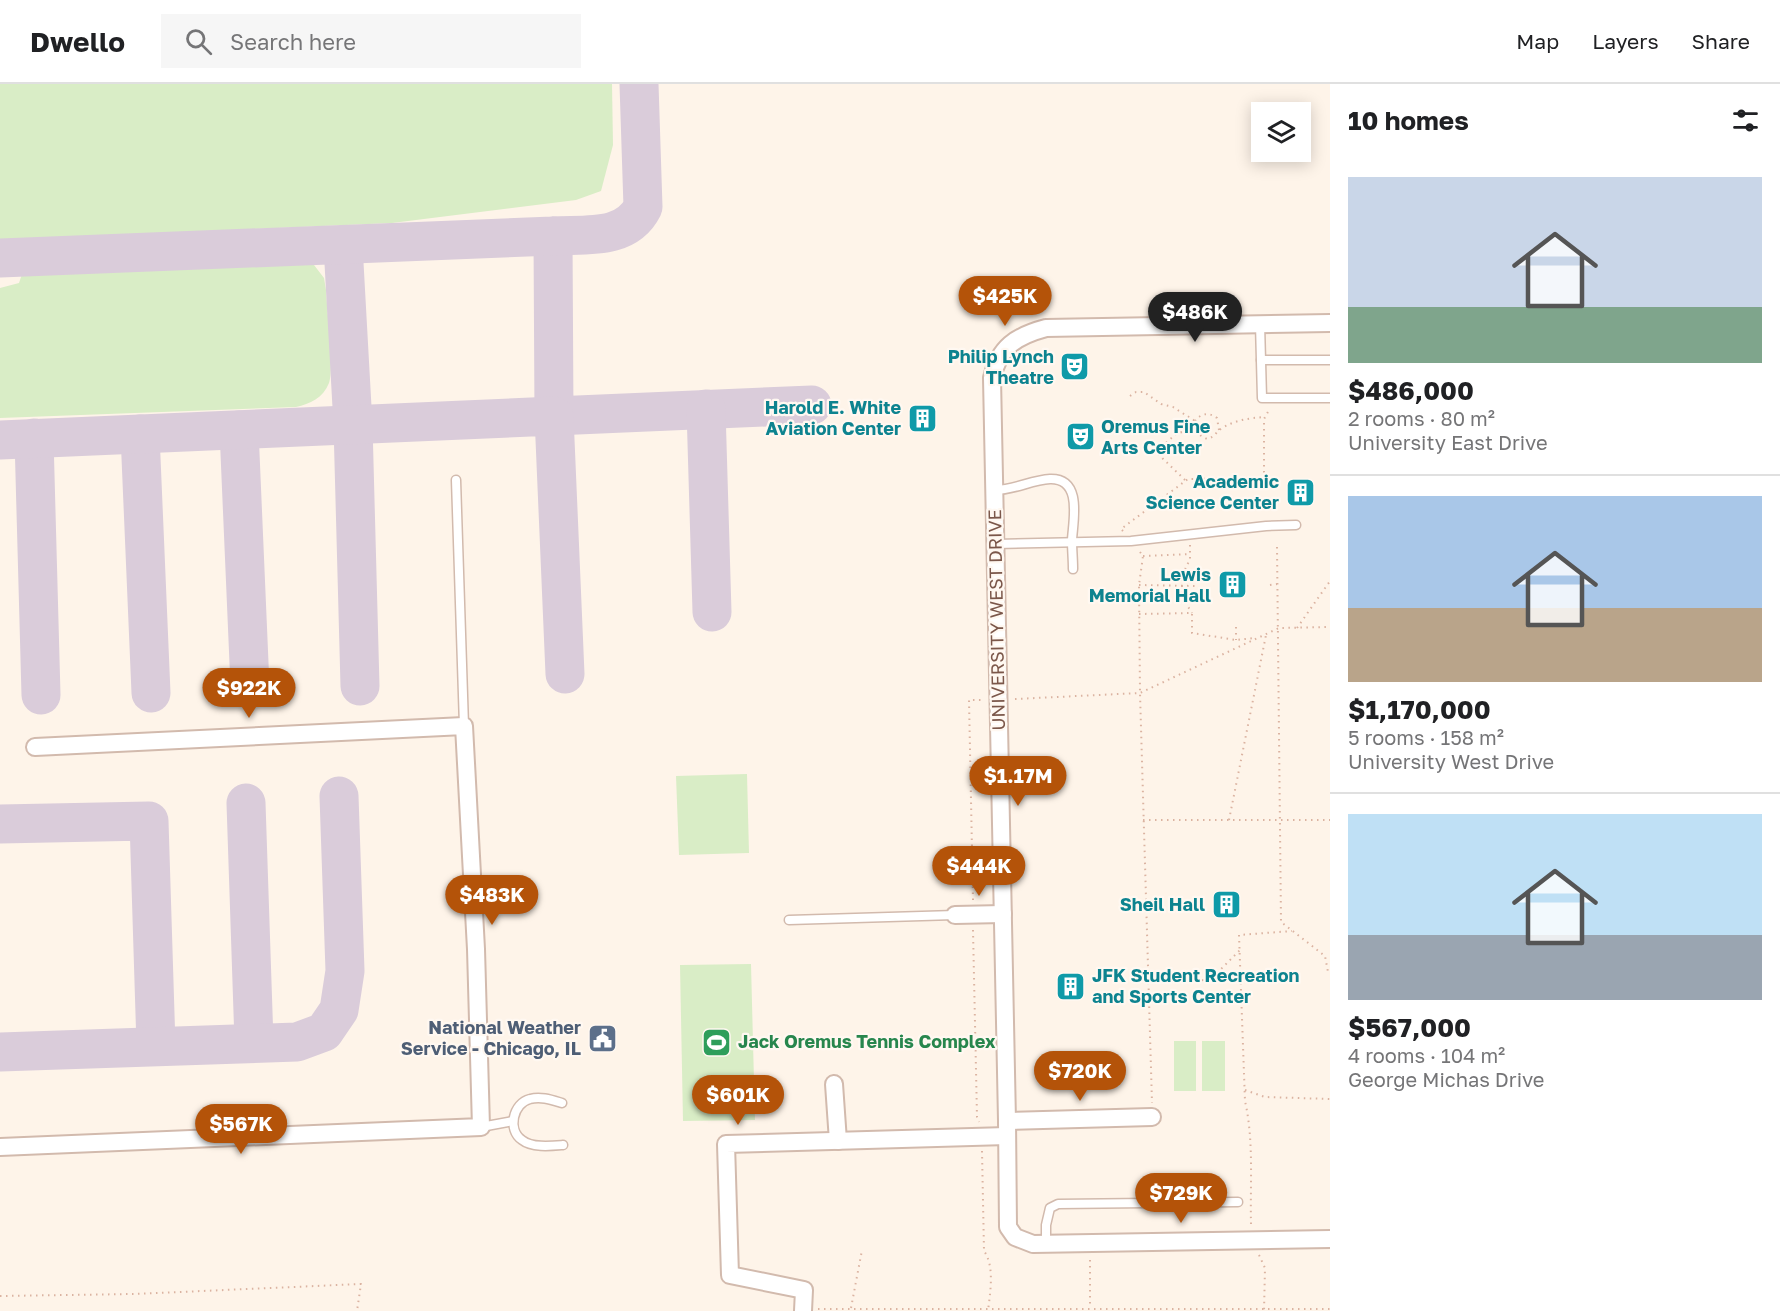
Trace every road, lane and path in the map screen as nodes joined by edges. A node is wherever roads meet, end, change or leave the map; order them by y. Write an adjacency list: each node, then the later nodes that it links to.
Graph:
1 (1330, 323): 2 (street)
2 (1260, 324): 3 (lane); 14 (street, UNIVERSITY WEST DRIVE)
3 (1261, 360): 4 (lane); 6 (lane)
4 (1330, 360)
5 (1130, 396): 9 (path)
6 (1330, 398)
7 (1278, 410): 8 (path)
8 (1265, 417): 11 (path); 13 (path)
9 (1195, 421): 10 (path); 11 (path)
10 (1194, 428): 11 (path); 13 (path)
11 (1219, 430)
12 (456, 480): 43 (lane)
13 (1186, 481): 16 (path)
14 (995, 490): 17 (lane); 19 (street, UNIVERSITY WEST DRIVE)
15 (1296, 525): 16 (lane)
16 (1131, 541): 17 (lane); 22 (path)
17 (1072, 542): 19 (lane); 23 (lane)
18 (1190, 543): 21 (path)
19 (996, 544): 41 (street, UNIVERSITY WEST DRIVE)
20 (1277, 547): 26 (path)
21 (1190, 554): 22 (path); 25 (path)
22 (1143, 556): 27 (path)
23 (1073, 569)
24 (1330, 580): 35 (path)
25 (1182, 584): 27 (path); 29 (path); 30 (path)
26 (1277, 584): 28 (path); 34 (path)
27 (1139, 585): 31 (path)
28 (1270, 585)
29 (1195, 586)
30 (1192, 613): 31 (path); 39 (path)
31 (1139, 614): 40 (path)
32 (1236, 627): 39 (path)
33 (1328, 627): 35 (path); 36 (path)
34 (1279, 628): 35 (path); 37 (path); 48 (path)
35 (1297, 628)
36 (1330, 632)
37 (1266, 633): 38 (path); 46 (path)
38 (1257, 638): 39 (path); 40 (path)
39 (1236, 640)
40 (1140, 693): 41 (path); 45 (path)
41 (999, 699): 42 (path); 49 (street, UNIVERSITY WEST DRIVE)
42 (969, 700)
43 (464, 726): 44 (street); 63 (street)
44 (35, 747)
45 (1143, 820): 46 (path); 55 (path)
46 (1229, 820): 48 (path)
47 (1330, 820): 48 (path)
48 (1280, 821): 52 (path)
49 (1003, 914): 50 (street); 64 (street, UNIVERSITY WEST DRIVE)
50 (955, 915): 51 (lane)
51 (789, 920)
52 (1294, 931): 53 (path); 54 (path)
53 (1240, 950): 55 (path); 57 (path)
54 (1330, 970)
55 (1148, 981): 61 (path)
56 (834, 1084): 66 (street)
57 (1245, 1090): 58 (path); 71 (path)
58 (1330, 1099)
59 (562, 1103): 62 (lane)
60 (977, 1117): 65 (path)
61 (1152, 1117): 64 (street)
62 (513, 1122): 63 (lane); 67 (lane)
63 (481, 1128): 68 (street)
64 (1007, 1128): 65 (street); 73 (street, UNIVERSITY WEST DRIVE)
65 (982, 1138): 66 (street); 81 (path)
66 (838, 1141): 78 (street)
67 (563, 1146)
68 (0, 1147)
69 (1238, 1202): 73 (lane)
70 (1330, 1239): 71 (street)
71 (1251, 1240): 72 (street); 82 (path)
72 (1090, 1243): 73 (street); 76 (path)
73 (1040, 1244)
74 (862, 1250): 79 (path)
75 (0, 1296): 84 (path)
76 (1090, 1308): 81 (path); 82 (path)
77 (1330, 1309): 83 (path)
78 (803, 1310): 79 (path)
79 (851, 1310): 80 (path)
80 (926, 1310): 81 (path)
81 (988, 1310)
82 (1263, 1310): 83 (path)
83 (1319, 1310)
84 (357, 1311)

